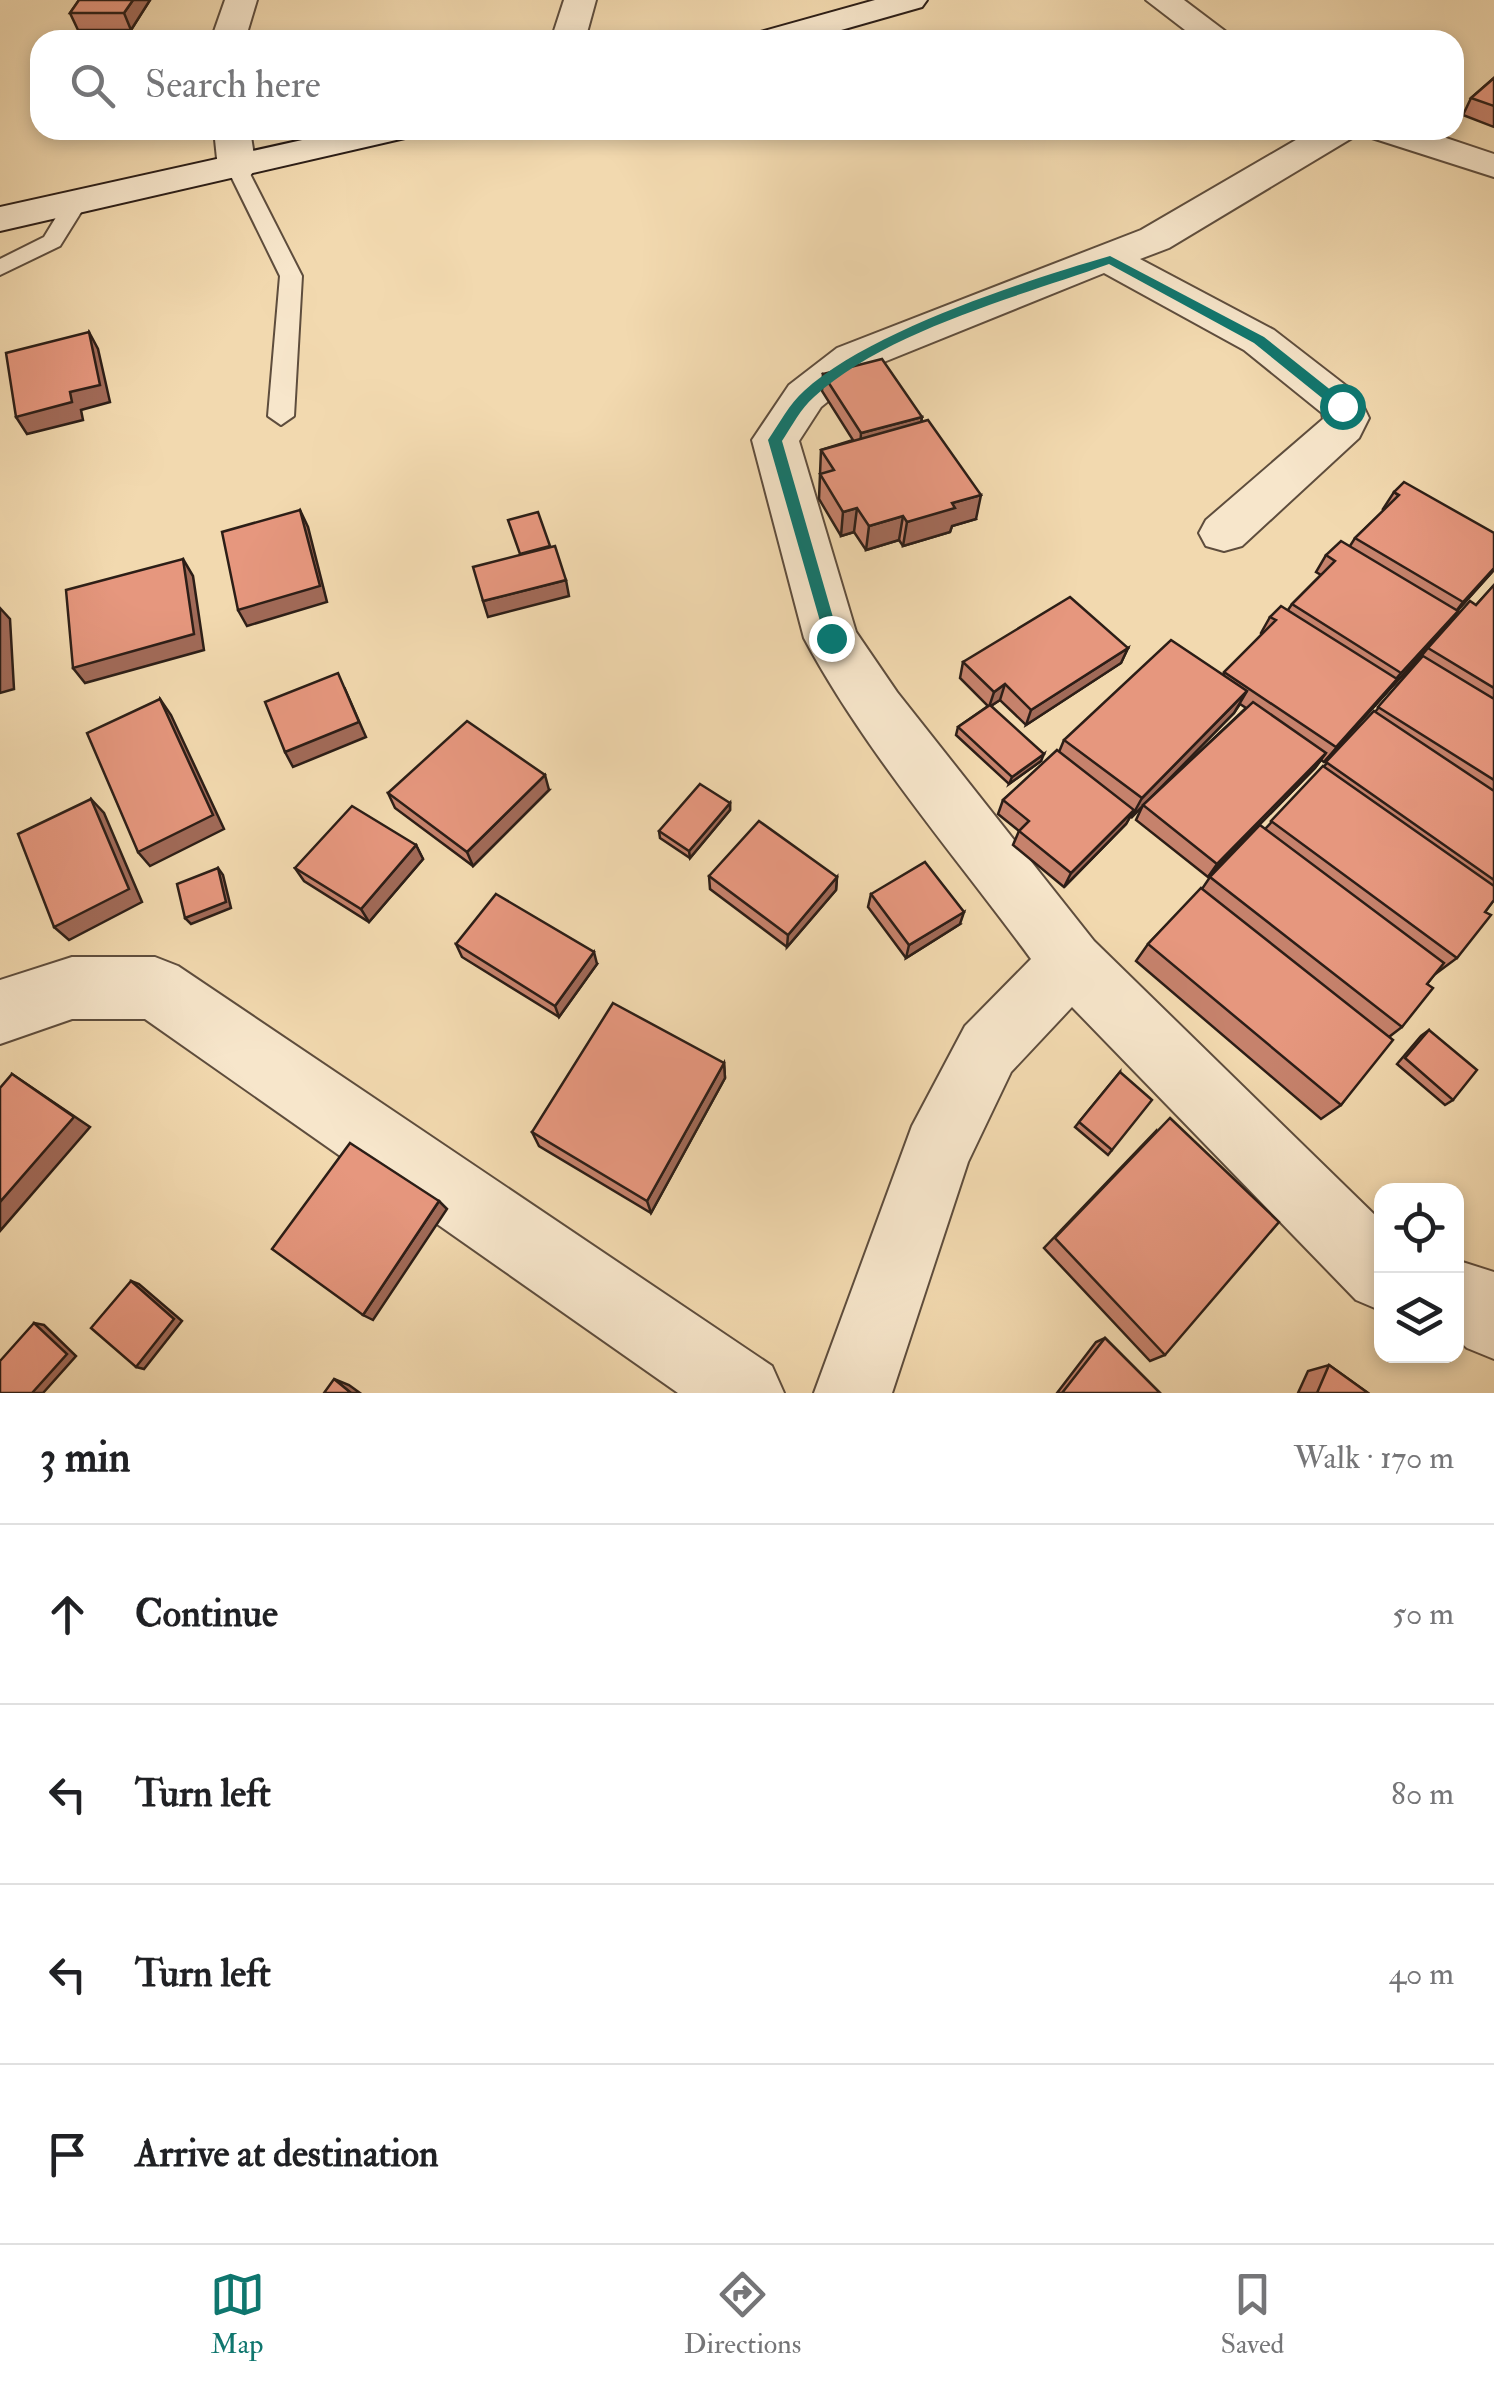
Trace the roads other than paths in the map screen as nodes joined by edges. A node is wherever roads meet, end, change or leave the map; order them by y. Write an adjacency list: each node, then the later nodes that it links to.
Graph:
1 (241, 0): 5 (street)
2 (580, 0): 6 (street)
3 (1162, 0): 8 (street)
4 (890, 3): 7 (street)
5 (231, 30)
6 (571, 30)
7 (802, 30)
8 (1206, 30)
9 (233, 140): 14 (street)
10 (351, 140): 14 (street)
11 (1323, 140): 17 (street)
12 (1415, 140): 13 (street)
13 (1494, 166)
14 (236, 168): 15 (street); 19 (lane)
15 (78, 200): 16 (street); 18 (lane)
16 (0, 219)
17 (1110, 259): 20 (street); 21 (street)
18 (0, 268)
19 (281, 416)
20 (1224, 533)
21 (1072, 962): 23 (street); 25 (street)
22 (0, 1012): 24 (street)
23 (1381, 1273)
24 (745, 1393)
25 (853, 1393)

